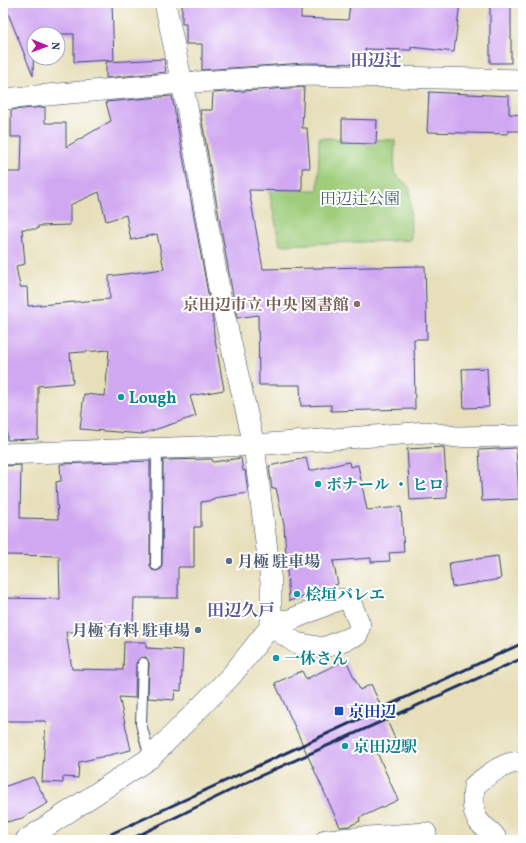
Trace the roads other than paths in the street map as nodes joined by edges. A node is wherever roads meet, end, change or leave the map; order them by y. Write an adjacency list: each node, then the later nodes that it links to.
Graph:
1 (165, 3): 3 (street)
2 (523, 80): 3 (street)
3 (181, 83): 4 (street); 6 (street)
4 (3, 99)
5 (523, 436): 6 (street)
6 (254, 445): 7 (street); 11 (street)
7 (157, 449): 8 (street); 9 (lane)
8 (3, 454)
9 (156, 566)
10 (143, 663): 11 (lane)
11 (150, 758): 14 (street)
12 (523, 762): 16 (street)
13 (426, 833): 15 (street)
14 (26, 840)
15 (326, 840)
16 (497, 840)

